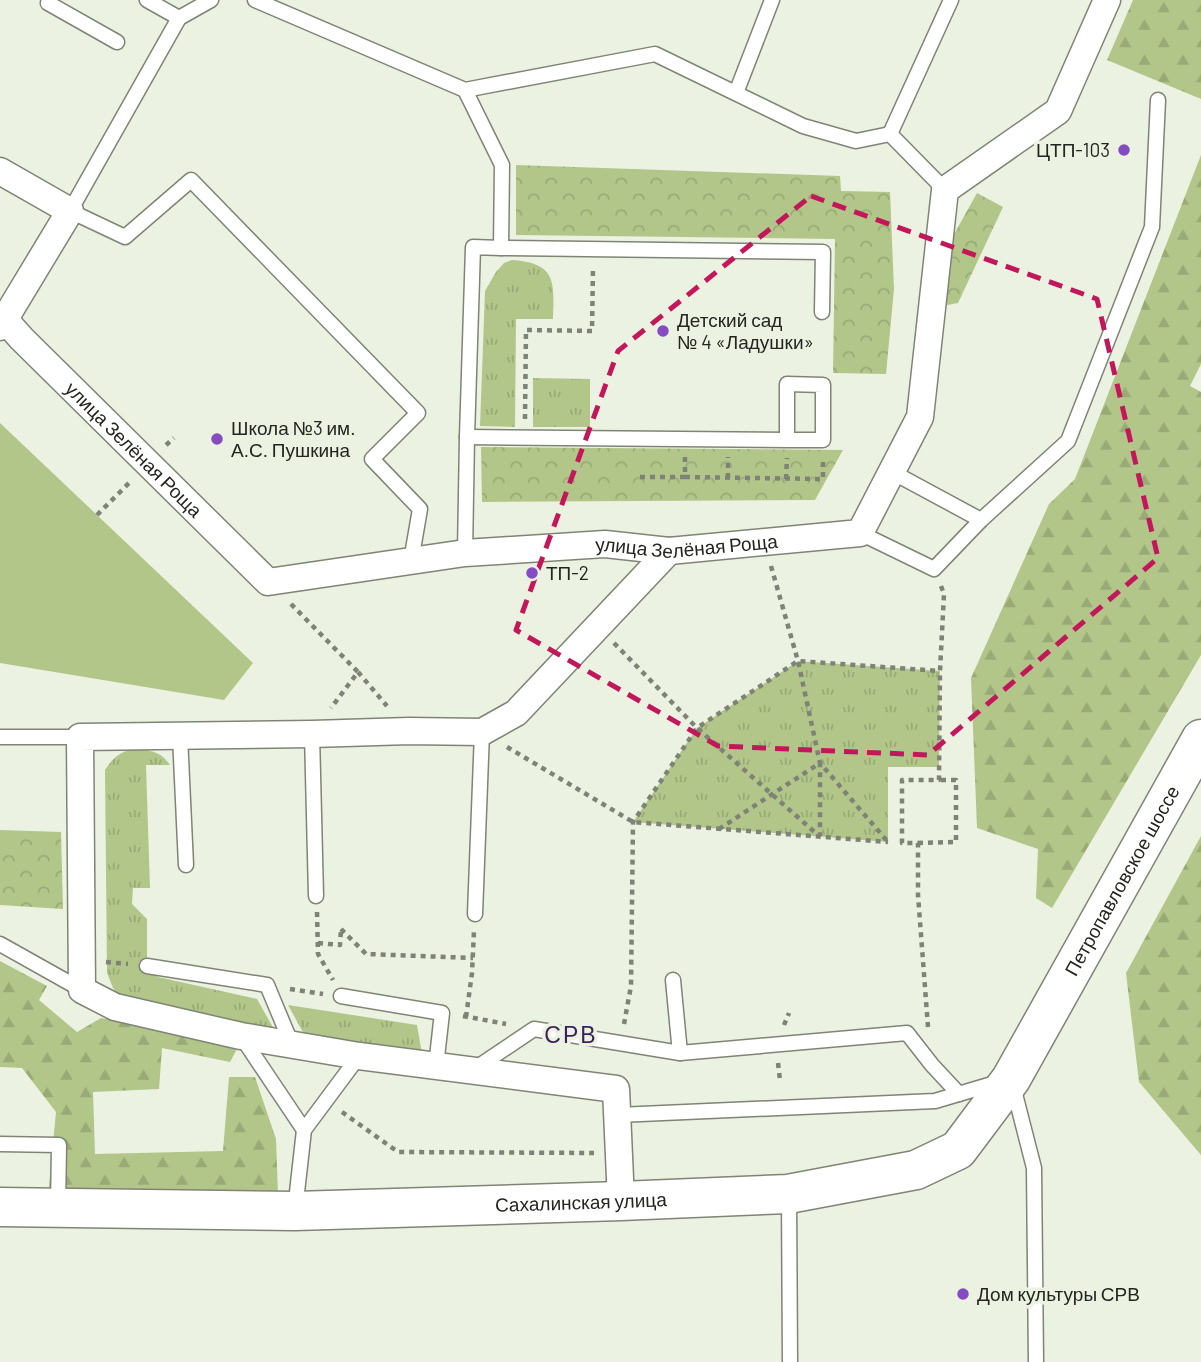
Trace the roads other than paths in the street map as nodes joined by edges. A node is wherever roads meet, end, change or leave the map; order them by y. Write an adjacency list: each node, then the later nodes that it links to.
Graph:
1 (50, 0): 9 (lane)
2 (147, 0): 8 (lane)
3 (211, 0): 8 (lane)
4 (255, 0): 10 (lane)
5 (772, 0): 11 (lane)
6 (951, 0): 13 (lane)
7 (1107, 0): 15 (street)
8 (179, 19): 16 (lane)
9 (117, 43)
10 (465, 90): 11 (lane); 17 (lane)
11 (736, 93): 13 (lane)
12 (1158, 100): 23 (lane)
13 (890, 134): 15 (lane)
14 (0, 171): 16 (street)
15 (945, 190): 22 (street)
16 (70, 211): 19 (street); 27 (lane)
17 (501, 248): 18 (lane); 20 (lane)
18 (822, 312)
19 (2, 323): 27 (street, улица Зелёная Роща)
20 (467, 437): 21 (lane); 26 (lane)
21 (787, 440): 21 (lane)
22 (892, 471): 23 (lane); 24 (street)
23 (981, 520): 24 (lane)
24 (860, 533): 25 (street, улица Зелёная Роща)
25 (669, 551): 26 (street, улица Зелёная Роща); 28 (street)
26 (465, 553): 27 (street, улица Зелёная Роща)
27 (411, 561)
28 (482, 732): 29 (street); 36 (lane)
29 (312, 734): 30 (street); 35 (lane)
30 (180, 736): 32 (street); 34 (lane)
31 (0, 737): 32 (lane)
32 (80, 737): 41 (street)
33 (1201, 739): 40 (street, Петропавловское шоссе)
34 (186, 865)
35 (316, 896)
36 (475, 914)
37 (0, 944): 41 (lane)
38 (147, 966): 44 (lane)
39 (673, 980): 45 (lane)
40 (1063, 985): 49 (street, Сахалинская улица)
41 (82, 990): 43 (street)
42 (341, 996): 47 (lane)
43 (241, 1036): 44 (street); 52 (lane)
44 (292, 1045): 46 (street)
45 (680, 1053): 48 (lane); 50 (lane)
46 (359, 1056): 47 (street); 52 (lane)
47 (436, 1066): 48 (street)
48 (471, 1071): 51 (street)
49 (1011, 1079): 50 (lane); 54 (street, Сахалинская улица); 60 (lane)
50 (959, 1094): 51 (lane)
51 (618, 1115): 55 (street)
52 (304, 1130): 58 (lane)
53 (0, 1144): 57 (lane)
54 (789, 1194): 55 (street, Сахалинская улица); 59 (lane)
55 (621, 1201): 58 (street, Сахалинская улица)
56 (0, 1208): 57 (street, Сахалинская улица)
57 (58, 1209): 58 (street, Сахалинская улица)
58 (295, 1211)
59 (790, 1362)
60 (1036, 1362)

